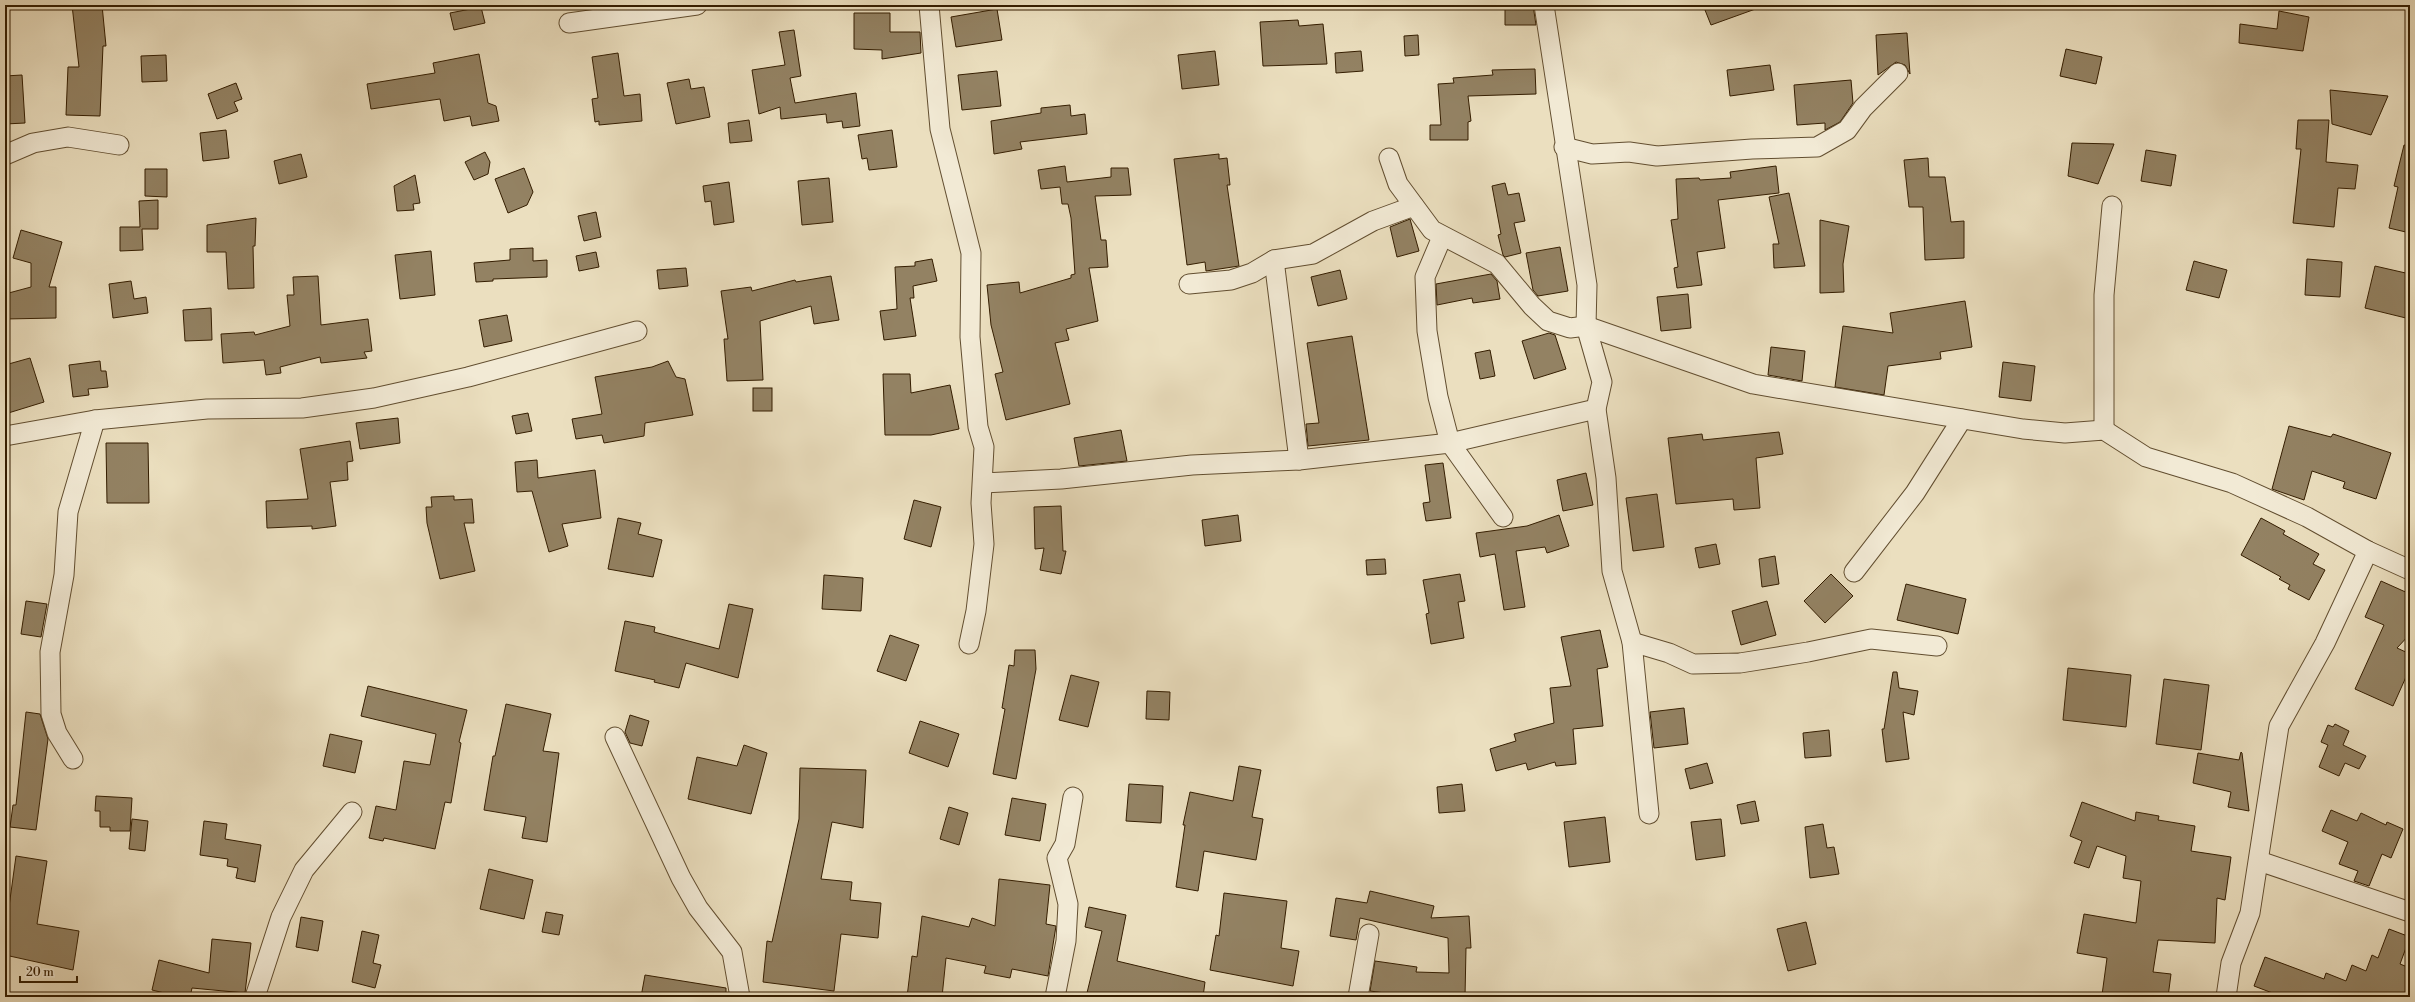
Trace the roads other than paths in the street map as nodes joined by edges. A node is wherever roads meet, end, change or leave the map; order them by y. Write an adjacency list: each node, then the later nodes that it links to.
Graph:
1 (697, 5): 4 (street)
2 (929, 5): 24 (street)
3 (1544, 5): 7 (street)
4 (569, 23)
5 (1898, 73): 7 (street)
6 (119, 145): 8 (street)
7 (1564, 147): 15 (street)
8 (5, 155)
9 (1389, 158): 10 (street)
10 (1414, 206): 12 (street); 13 (street)
11 (2112, 206): 20 (street)
12 (1442, 237): 15 (street); 22 (street)
13 (1274, 260): 14 (street); 23 (street)
14 (1188, 284)
15 (1586, 326): 17 (street); 18 (street)
16 (637, 331): 19 (street)
17 (1596, 410): 22 (street); 29 (street)
18 (1962, 419): 20 (street); 28 (street)
19 (95, 420): 21 (street); 33 (street)
20 (2104, 430): 26 (street)
21 (5, 436)
22 (1450, 443): 23 (street); 25 (street)
23 (1299, 460): 24 (street)
24 (982, 483): 30 (street)
25 (1503, 517)
26 (2368, 551): 27 (street); 37 (street)
27 (2410, 570)
28 (1854, 572)
29 (1632, 642): 31 (street); 36 (street)
30 (969, 644)
31 (1938, 646)
32 (615, 737): 40 (street)
33 (74, 759)
34 (1073, 797): 42 (street)
35 (352, 812): 41 (street)
36 (1649, 814)
37 (2259, 861): 38 (street); 44 (street)
38 (2410, 912)
39 (1369, 934): 43 (street)
40 (745, 996)
41 (255, 997)
42 (1055, 997)
43 (1358, 997)
44 (2226, 997)

